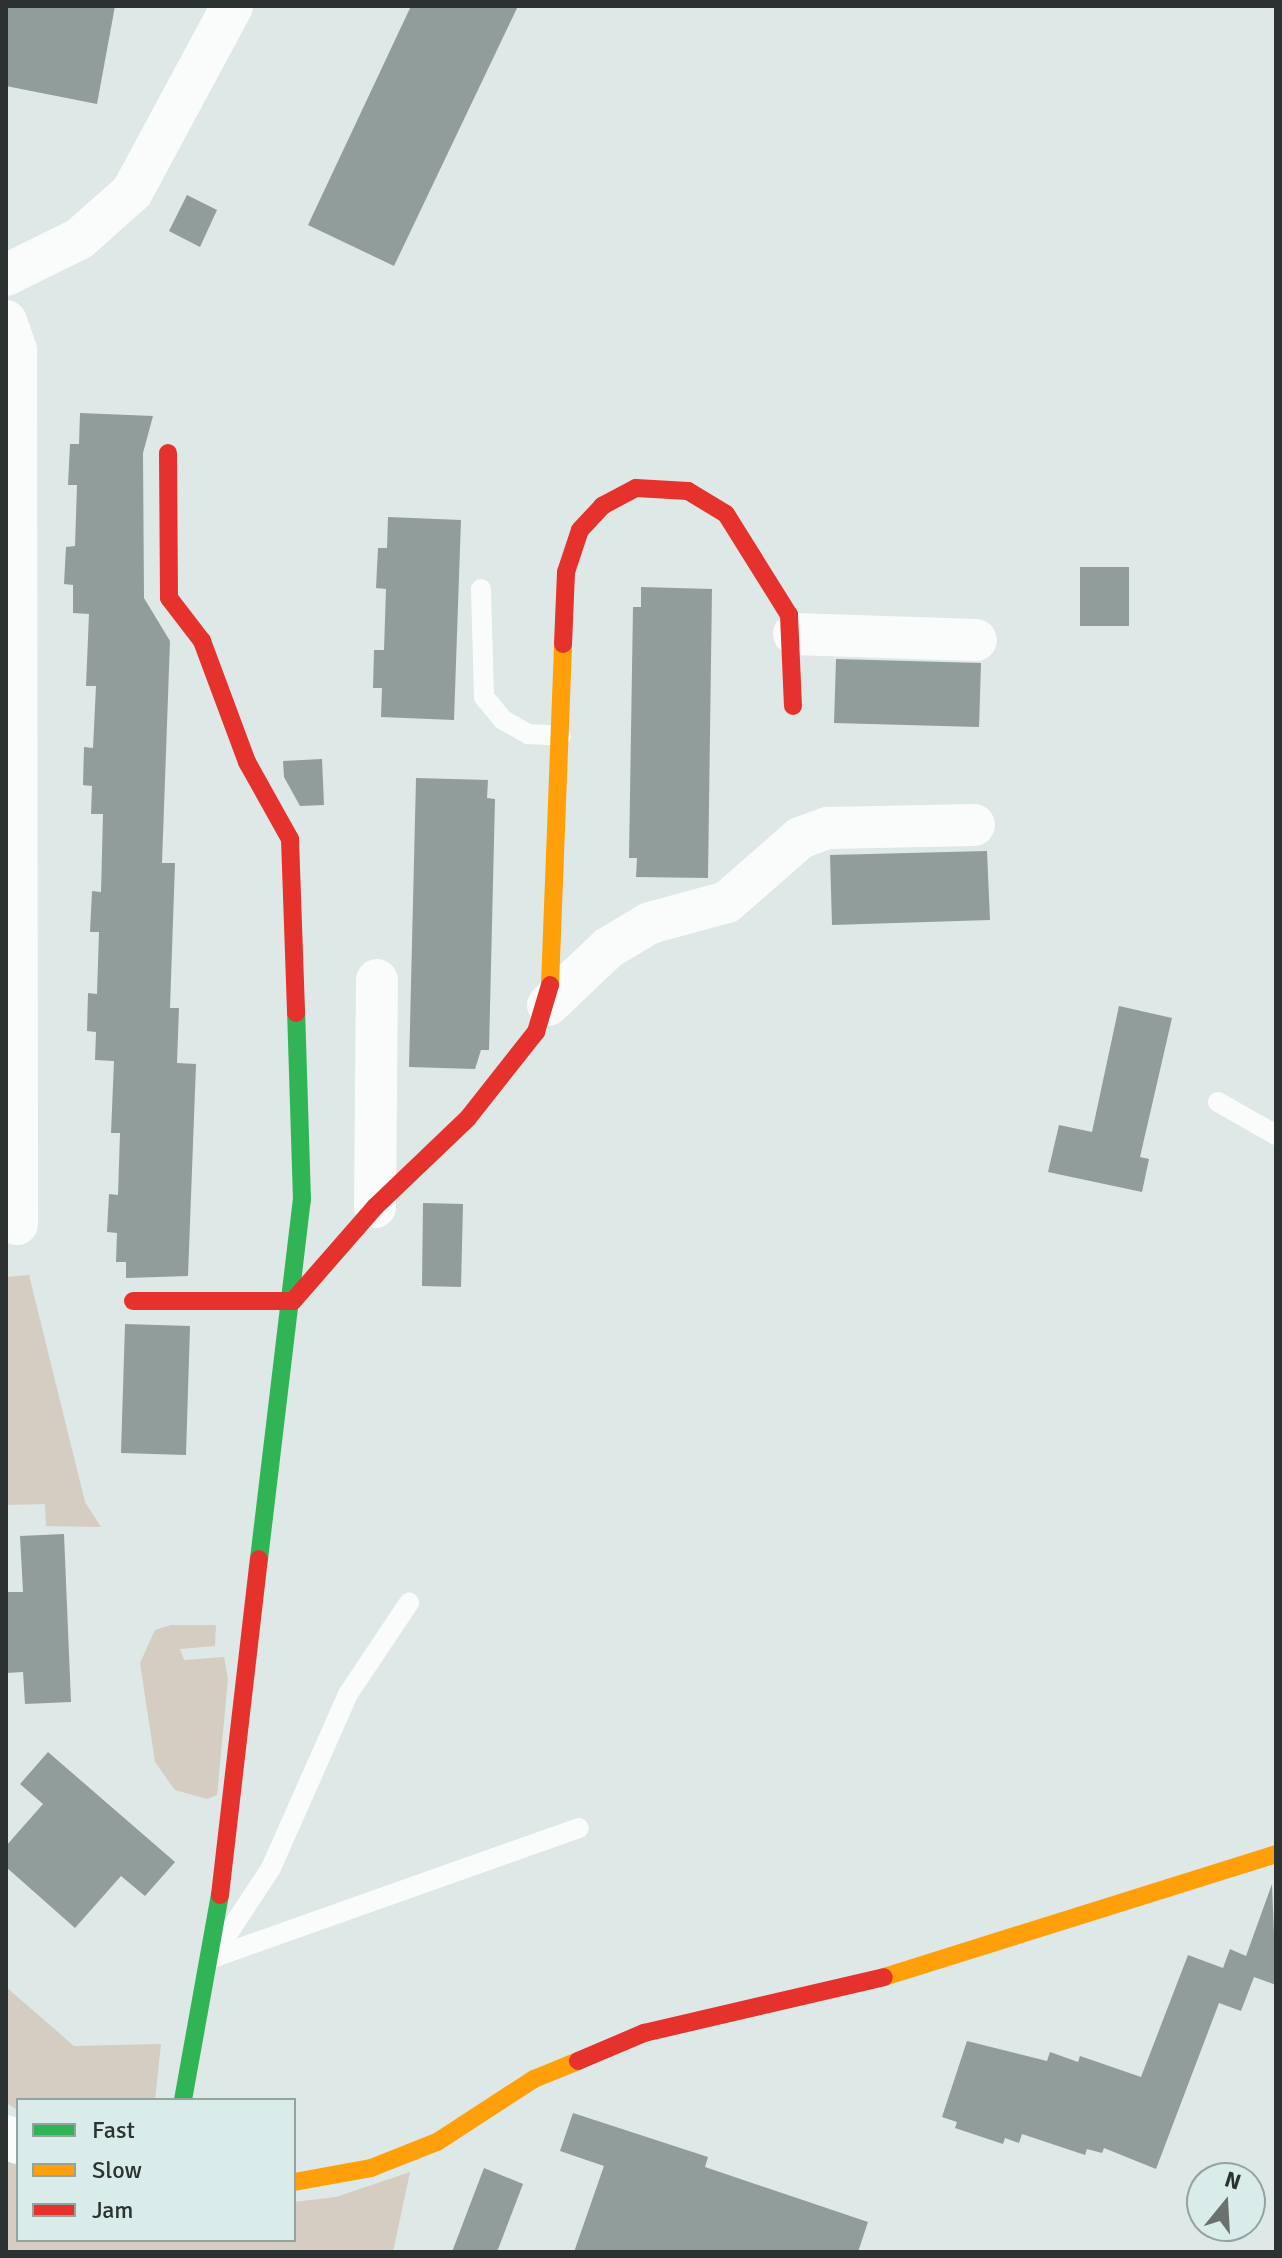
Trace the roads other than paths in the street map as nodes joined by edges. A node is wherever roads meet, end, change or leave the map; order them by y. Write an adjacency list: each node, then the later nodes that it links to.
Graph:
1 (232, 6): 2 (street)
2 (6, 275)
3 (6, 321): 16 (street)
4 (168, 453): 18 (street)
5 (481, 589): 9 (lane)
6 (794, 634): 7 (street); 8 (street); 9 (street)
7 (976, 640)
8 (793, 706)
9 (561, 736): 12 (street)
10 (974, 825): 12 (street)
11 (377, 980): 15 (street)
12 (548, 1005): 15 (street)
13 (1218, 1102): 14 (lane)
14 (1276, 1135)
15 (375, 1207): 18 (street)
16 (17, 1224)
17 (133, 1301): 18 (street)
18 (293, 1301): 22 (street)
19 (409, 1603): 22 (lane)
20 (579, 1828): 22 (lane)
21 (1276, 1854): 24 (street)
22 (212, 1958): 23 (street)
23 (183, 2098)
24 (296, 2182)

